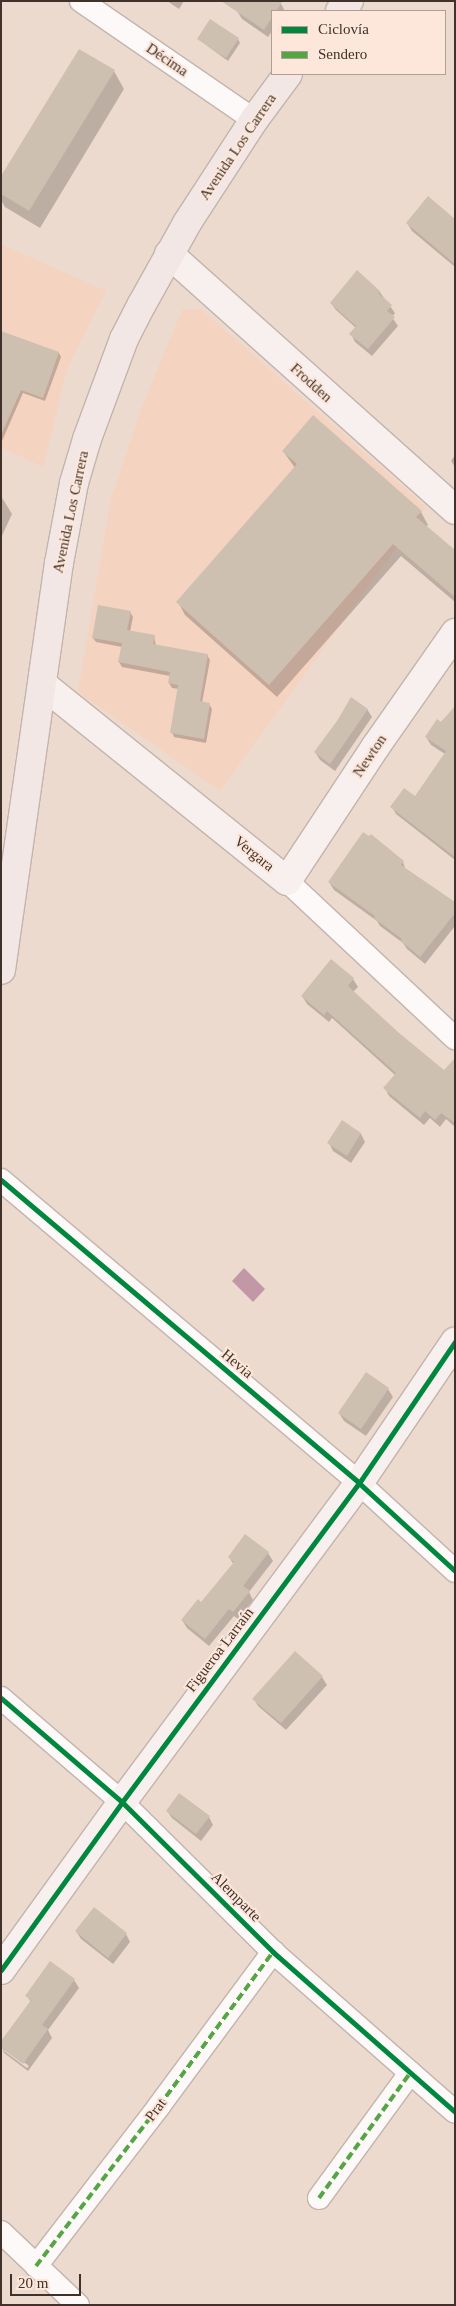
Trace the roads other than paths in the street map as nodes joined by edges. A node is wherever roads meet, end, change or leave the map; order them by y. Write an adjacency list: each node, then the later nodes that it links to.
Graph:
1 (81, 1): 3 (street, Décima)
2 (287, 75): 3 (main road, Avenida Los Carrera)
3 (254, 120): 4 (main road, Avenida Los Carrera)
4 (169, 254): 5 (street, Frodden); 7 (main road, Avenida Los Carrera)
5 (455, 510)
6 (455, 633): 8 (street, Newton)
7 (42, 684): 8 (street, Vergara); 9 (main road, Avenida Los Carrera)
8 (287, 881): 10 (street, Vergara)
9 (1, 970)
10 (455, 1038)
11 (1, 1180): 13 (street, Hevia)
12 (455, 1342): 13 (street, Figueroa Larraín)
13 (359, 1483): 14 (street, Hevia); 16 (street, Figueroa Larraín)
14 (455, 1571)
15 (1, 1698): 16 (street, Alemparte)
16 (122, 1802): 17 (street, Alemparte); 18 (street, Figueroa Larraín)
17 (273, 1952): 19 (street, Alemparte); 23 (street, Prat)
18 (1, 1970)
19 (410, 2073): 20 (street, Alemparte); 21 (street)
20 (455, 2112)
21 (319, 2198)
22 (1, 2232): 23 (street)
23 (36, 2266): 24 (street)
24 (78, 2305)

